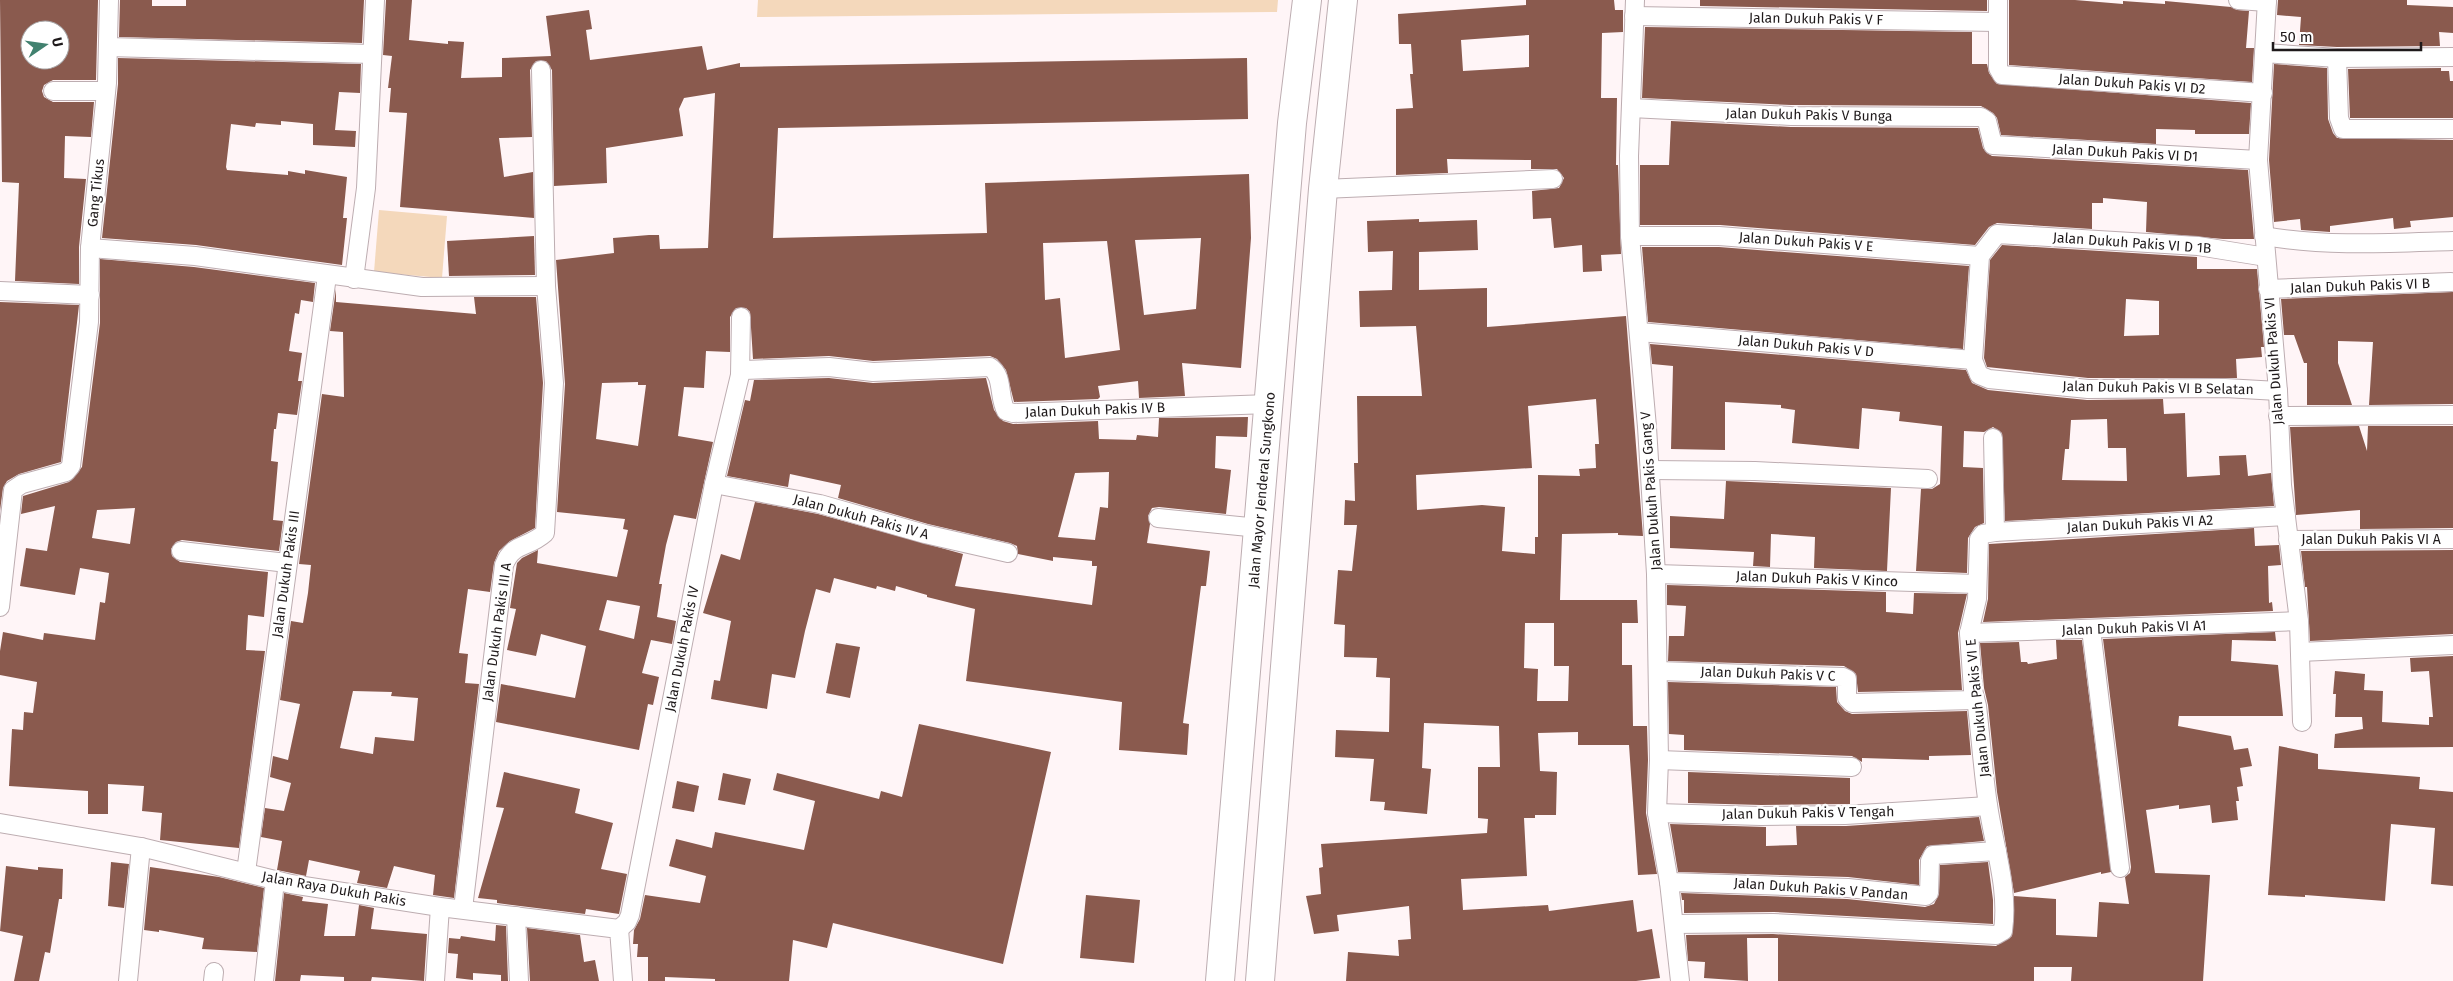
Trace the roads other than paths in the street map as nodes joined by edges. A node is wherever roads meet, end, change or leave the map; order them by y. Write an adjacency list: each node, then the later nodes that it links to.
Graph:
1 (110, 0): 10 (street, Gang Tikus)
2 (375, 0): 12 (street)
3 (1306, 0): 23 (main road, Jalan Mayor Jenderal Sungkono)
4 (1343, 0): 25 (main road)
5 (1998, 0): 9 (street)
6 (2238, 0): 7 (street)
7 (2267, 1): 11 (street, Jalan Dukuh Pakis VI)
8 (1635, 8): 9 (street, Jalan Dukuh Pakis V F); 19 (street, Jalan Dukuh Pakis Gang V)
9 (1997, 22): 18 (street, Jalan Dukuh Pakis VI D2)
10 (108, 47): 12 (street); 17 (street, Gang Tikus)
11 (2264, 53): 14 (street); 18 (street, Jalan Dukuh Pakis VI)
12 (372, 54): 34 (street)
13 (2453, 57): 14 (street)
14 (2337, 58): 20 (street)
15 (542, 70): 36 (street)
16 (53, 91): 17 (street)
17 (106, 91): 30 (street, Gang Tikus)
18 (2263, 93): 22 (street, Jalan Dukuh Pakis VI)
19 (1631, 108): 21 (street, Jalan Dukuh Pakis V Bunga); 27 (street, Jalan Dukuh Pakis Gang V)
20 (2453, 128)
21 (1992, 145): 22 (street, Jalan Dukuh Pakis VI D1)
22 (2258, 160): 28 (street, Jalan Dukuh Pakis VI)
23 (1289, 167): 25 (main road); 26 (main road, Jalan Mayor Jenderal Sungkono)
24 (1553, 179): 25 (street)
25 (1323, 192): 26 (main road); 94 (main road)
26 (1287, 201): 45 (main road, Jalan Mayor Jenderal Sungkono)
27 (1630, 236): 31 (street, Jalan Dukuh Pakis V E); 41 (street, Jalan Dukuh Pakis Gang V)
28 (2264, 236): 29 (street); 32 (street, Jalan Dukuh Pakis VI)
29 (2453, 241)
30 (90, 248): 33 (street); 39 (street, Gang Tikus)
31 (1980, 256): 32 (street, Jalan Dukuh Pakis VI D 1B); 42 (street)
32 (2266, 257): 37 (street, Jalan Dukuh Pakis VI)
33 (327, 276): 34 (street); 60 (street, Jalan Dukuh Pakis III)
34 (354, 279): 36 (street)
35 (2451, 282): 37 (street, Jalan Dukuh Pakis VI B)
36 (546, 286): 84 (street, Jalan Dukuh Pakis III A)
37 (2268, 289): 44 (street, Jalan Dukuh Pakis VI)
38 (0, 291): 39 (street)
39 (90, 295): 63 (street, Gang Tikus)
40 (741, 317): 43 (street, Jalan Dukuh Pakis IV)
41 (1639, 332): 42 (street, Jalan Dukuh Pakis V D); 49 (street, Jalan Dukuh Pakis Gang V)
42 (1976, 368): 44 (street, Jalan Dukuh Pakis VI B Selatan)
43 (743, 372): 45 (street, Jalan Dukuh Pakis IV B); 51 (street, Jalan Dukuh Pakis IV)
44 (2278, 391): 47 (street, Jalan Dukuh Pakis VI)
45 (1269, 404): 54 (main road, Jalan Mayor Jenderal Sungkono)
46 (2453, 415): 47 (street)
47 (2278, 416): 52 (street, Jalan Dukuh Pakis VI)
48 (1993, 438): 55 (street)
49 (1650, 470): 50 (street); 61 (street, Jalan Dukuh Pakis Gang V)
50 (1928, 479)
51 (714, 484): 59 (street, Jalan Dukuh Pakis IV A); 87 (street, Jalan Dukuh Pakis IV)
52 (2286, 516): 55 (street, Jalan Dukuh Pakis VI A2); 57 (street, Jalan Dukuh Pakis VI)
53 (1158, 518): 54 (street)
54 (1258, 528): 93 (main road, Jalan Mayor Jenderal Sungkono)
55 (1995, 532): 62 (street, Jalan Dukuh Pakis VI E)
56 (2453, 539): 57 (street, Jalan Dukuh Pakis VI A)
57 (2288, 540): 64 (street, Jalan Dukuh Pakis VI)
58 (181, 552): 60 (street)
59 (1008, 554)
60 (287, 563): 80 (street, Jalan Dukuh Pakis III)
61 (1656, 574): 62 (street, Jalan Dukuh Pakis V Kinco); 69 (street, Jalan Dukuh Pakis Gang V)
62 (1977, 584): 66 (street, Jalan Dukuh Pakis VI E)
63 (0, 607)
64 (2299, 621): 65 (street, Jalan Dukuh Pakis VI A1); 68 (street, Jalan Dukuh Pakis VI)
65 (2092, 629): 66 (street, Jalan Dukuh Pakis VI A1); 79 (street)
66 (1969, 633): 70 (street, Jalan Dukuh Pakis VI E)
67 (2453, 645): 68 (street)
68 (2300, 652): 71 (street, Jalan Dukuh Pakis VI)
69 (1658, 671): 70 (street, Jalan Dukuh Pakis V C); 72 (street, Jalan Dukuh Pakis Gang V)
70 (1975, 700): 74 (street, Jalan Dukuh Pakis VI E)
71 (2302, 722)
72 (1659, 760): 73 (street); 75 (street, Jalan Dukuh Pakis Gang V)
73 (1852, 767)
74 (1988, 806): 75 (street, Jalan Dukuh Pakis V Tengah); 78 (street, Jalan Dukuh Pakis VI E)
75 (1657, 813): 82 (street, Jalan Dukuh Pakis Gang V)
76 (0, 824): 77 (street, Jalan Raya Dukuh Pakis)
77 (141, 847): 80 (street, Jalan Raya Dukuh Pakis); 88 (street)
78 (1997, 851): 82 (street, Jalan Dukuh Pakis V Pandan); 86 (street, Jalan Dukuh Pakis VI E)
79 (2120, 868)
80 (246, 872): 81 (street, Jalan Raya Dukuh Pakis)
81 (275, 881): 83 (street, Jalan Raya Dukuh Pakis); 89 (street)
82 (1669, 882): 86 (street, Jalan Dukuh Pakis Gang V)
83 (440, 906): 84 (street, Jalan Raya Dukuh Pakis); 90 (street)
84 (463, 910): 85 (street, Jalan Raya Dukuh Pakis)
85 (516, 916): 87 (street, Jalan Raya Dukuh Pakis); 91 (street)
86 (1674, 924): 95 (street, Jalan Dukuh Pakis Gang V)
87 (619, 929): 92 (street)
88 (128, 981)
89 (264, 981)
90 (435, 981)
91 (519, 981)
92 (623, 981)
93 (1220, 981)
94 (1260, 981)
95 (1680, 981)

